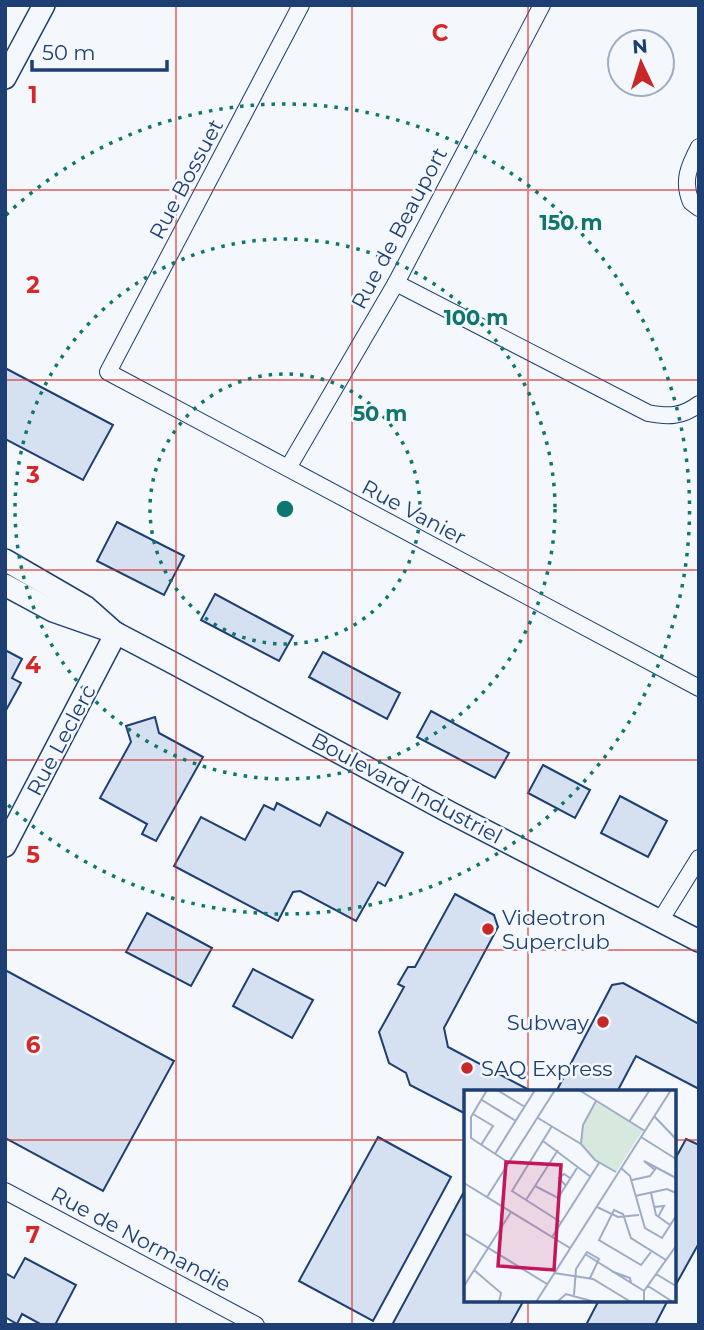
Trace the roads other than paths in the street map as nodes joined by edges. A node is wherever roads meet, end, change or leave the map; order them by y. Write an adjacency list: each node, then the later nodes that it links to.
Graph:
1 (301, 5): 8 (street, Rue Bossuet)
2 (541, 5): 7 (street, Rue de Beauport)
3 (37, 8): 4 (street)
4 (5, 78)
5 (699, 147): 6 (street)
6 (699, 208)
7 (396, 283): 9 (street); 10 (street, Rue de Beauport)
8 (108, 372): 10 (street, Rue Vanier)
9 (699, 404)
10 (288, 468): 14 (street, Rue Vanier)
11 (5, 560): 13 (street, Boulevard Industriel)
12 (5, 585): 13 (street, Boulevard Industriel)
13 (116, 634): 15 (street, Rue Leclerc); 17 (street, Boulevard Industriel)
14 (699, 688)
15 (5, 846)
16 (699, 858): 17 (street)
17 (660, 921): 18 (street, Boulevard Industriel)
18 (699, 941)
19 (5, 1191): 20 (street, Rue de Normandie)
20 (256, 1325)

